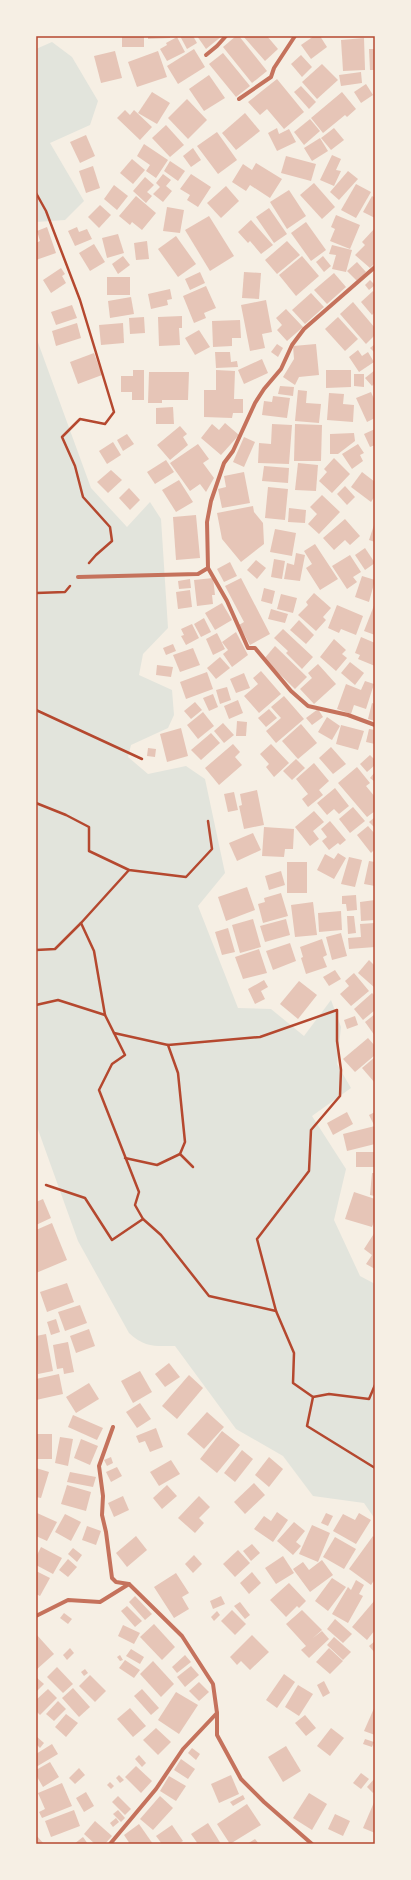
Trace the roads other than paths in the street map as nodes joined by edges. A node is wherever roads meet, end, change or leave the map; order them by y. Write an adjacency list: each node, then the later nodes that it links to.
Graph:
1 (226, 36): 3 (street)
2 (295, 36): 4 (street)
3 (206, 55)
4 (239, 99)
5 (375, 268): 6 (street)
6 (208, 568): 7 (street); 8 (street)
7 (78, 577)
8 (375, 725)
9 (113, 1427): 10 (street)
10 (130, 1584): 11 (street); 12 (street)
11 (36, 1616)
12 (218, 1713): 13 (street); 14 (street)
13 (110, 1844)
14 (312, 1844)

